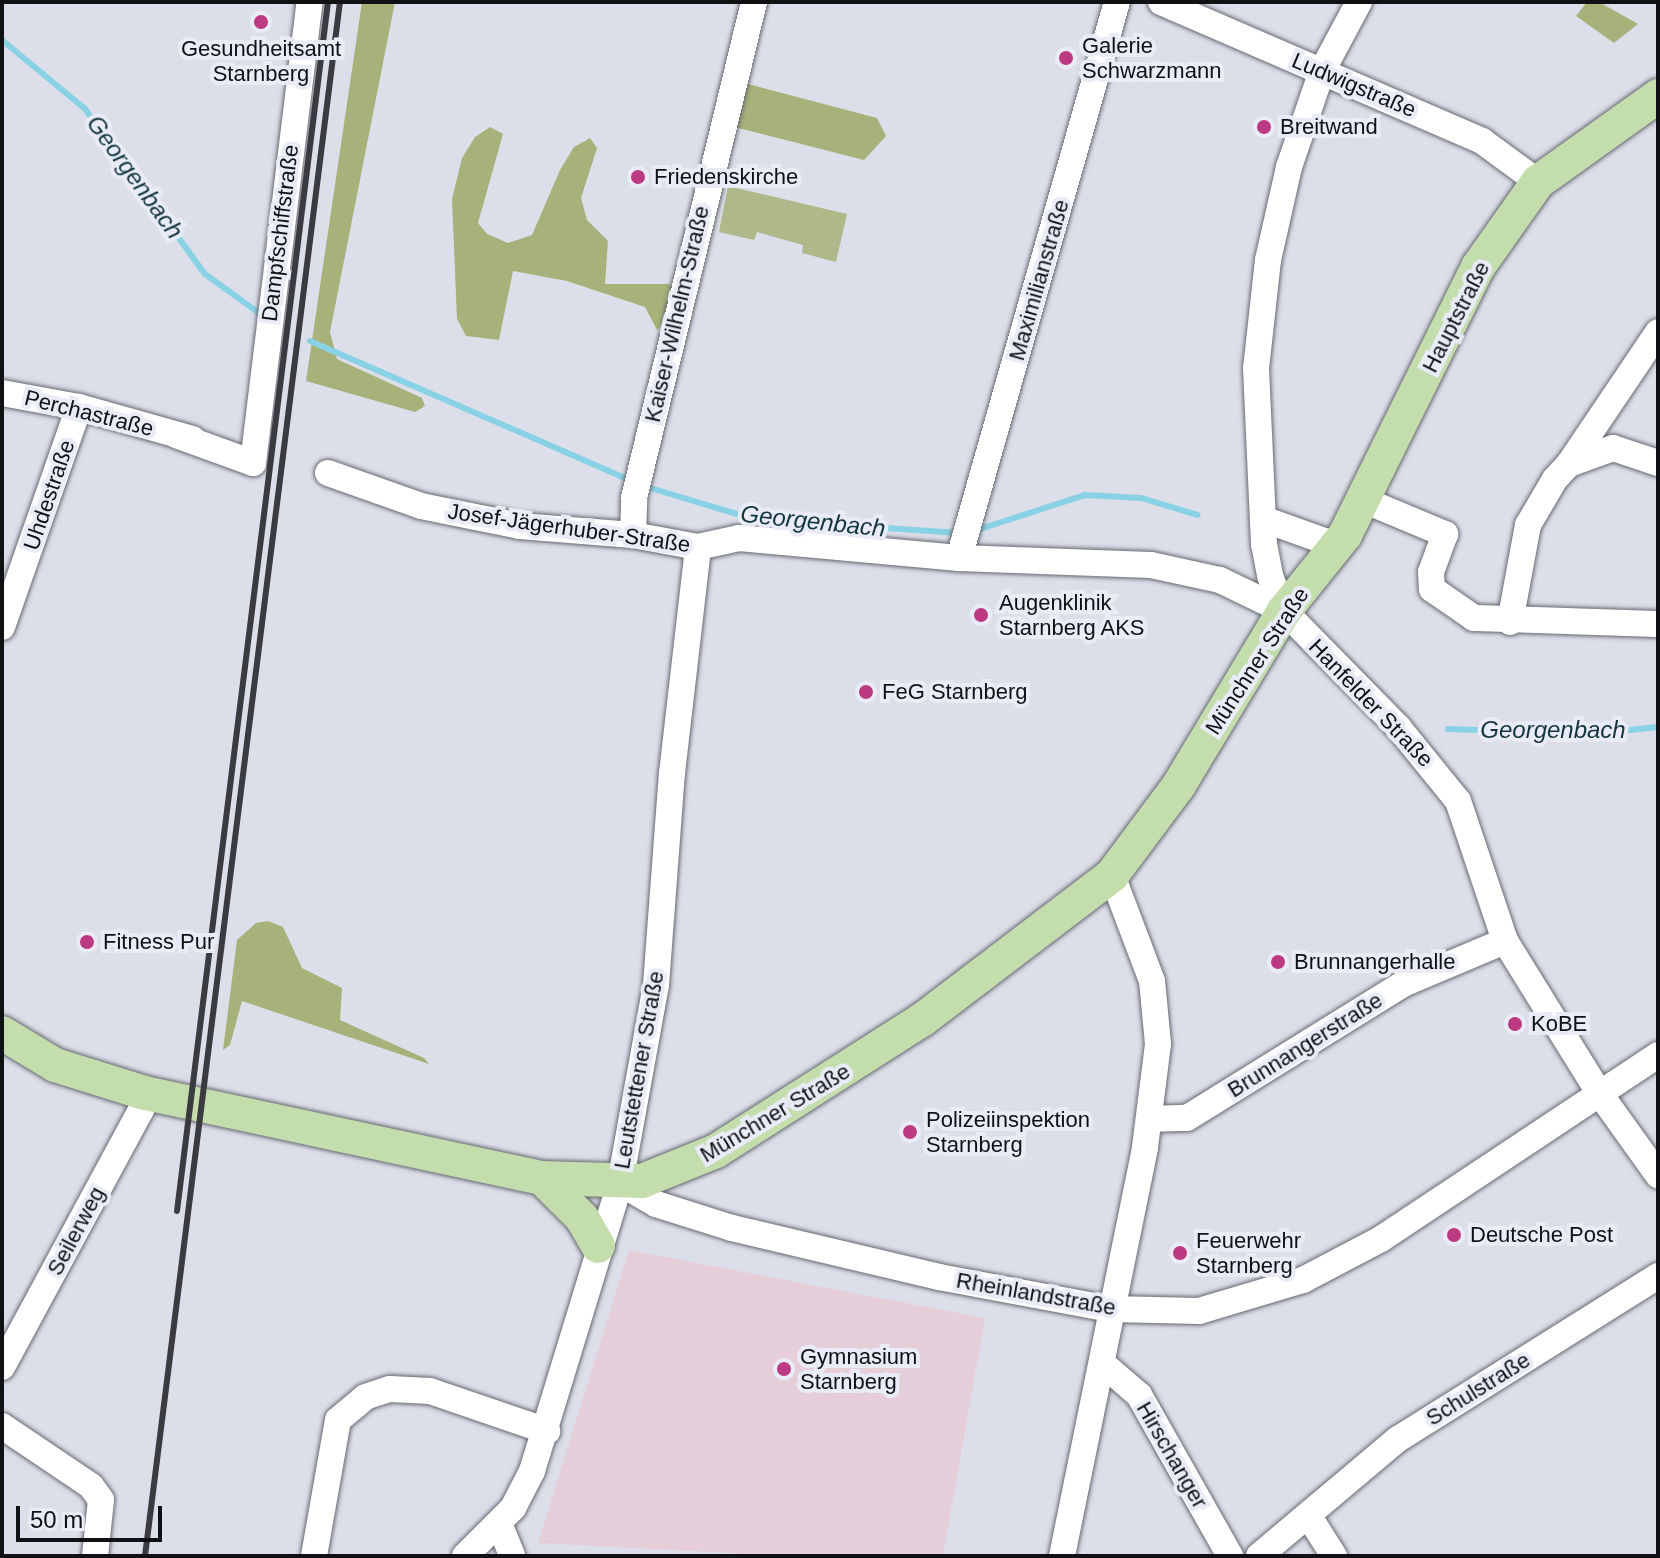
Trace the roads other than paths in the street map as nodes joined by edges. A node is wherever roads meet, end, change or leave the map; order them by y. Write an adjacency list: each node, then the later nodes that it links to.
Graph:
1 (310, 2): 12 (street, Dampfschiffstraße)
2 (754, 2): 18 (street, Kaiser-Wilhelm-Straße)
3 (1117, 2): 19 (street, Maximilianstraße)
4 (1161, 2): 6 (street, Ludwigstraße)
5 (1359, 2): 6 (street, Hanfelder Straße)
6 (1322, 71): 8 (street, Ludwigstraße); 17 (street, Hanfelder Straße)
7 (1658, 96): 8 (main road, Hauptstraße)
8 (1538, 182): 16 (main road, Hauptstraße)
9 (1658, 332): 14 (street)
10 (2, 393): 11 (street, Perchastraße)
11 (79, 407): 12 (street, Perchastraße); 25 (street, Uhdestraße)
12 (250, 458)
13 (1658, 463): 14 (street)
14 (1569, 464): 23 (street)
15 (328, 473): 18 (street, Josef-Jägerhuber-Straße)
16 (1366, 501): 20 (main road, Hauptstraße); 23 (street)
17 (1263, 519): 20 (street); 22 (street, Hanfelder Straße)
18 (633, 535): 21 (street, Josef-Jägerhuber-Straße)
19 (964, 540): 21 (street, Josef-Jägerhuber-Straße); 22 (street, Josef-Jägerhuber-Straße)
20 (1338, 546): 22 (main road, Münchner Straße)
21 (698, 547): 35 (street, Leutstettener Straße)
22 (1284, 611): 26 (main road, Münchner Straße); 27 (street, Hanfelder Straße)
23 (1510, 622): 24 (street)
24 (1658, 624)
25 (2, 627)
26 (1112, 875): 32 (street); 35 (main road, Münchner Straße)
27 (1505, 941): 31 (street, Hanfelder Straße); 32 (street, Brunnangerstraße)
28 (2, 1033): 30 (main road, Münchner Straße)
29 (1658, 1055): 31 (street, Rheinlandstraße)
30 (145, 1093): 34 (main road, Münchner Straße); 40 (street, Seilerweg)
31 (1600, 1094): 33 (street, Hanfelder Straße); 38 (street, Rheinlandstraße)
32 (1149, 1119): 38 (street)
33 (1658, 1175)
34 (542, 1178): 35 (main road, Münchner Straße); 36 (main road)
35 (620, 1183): 36 (street, Leutstettener Straße); 38 (street, Rheinlandstraße)
36 (598, 1246): 42 (street, Leutstettener Straße)
37 (1658, 1276): 43 (street, Schulstraße)
38 (1110, 1309): 39 (street)
39 (1103, 1364): 49 (street); 50 (street, Hirschanger)
40 (2, 1367)
41 (2, 1426): 45 (street)
42 (547, 1431): 44 (street, Leutstettener Straße); 46 (street)
43 (1308, 1515): 51 (street, Schulstraße); 52 (street)
44 (499, 1523): 47 (street, Leutstettener Straße); 48 (street)
45 (95, 1556)
46 (314, 1556)
47 (465, 1556)
48 (512, 1556)
49 (1062, 1556)
50 (1230, 1556)
51 (1259, 1556)
52 (1334, 1556)

